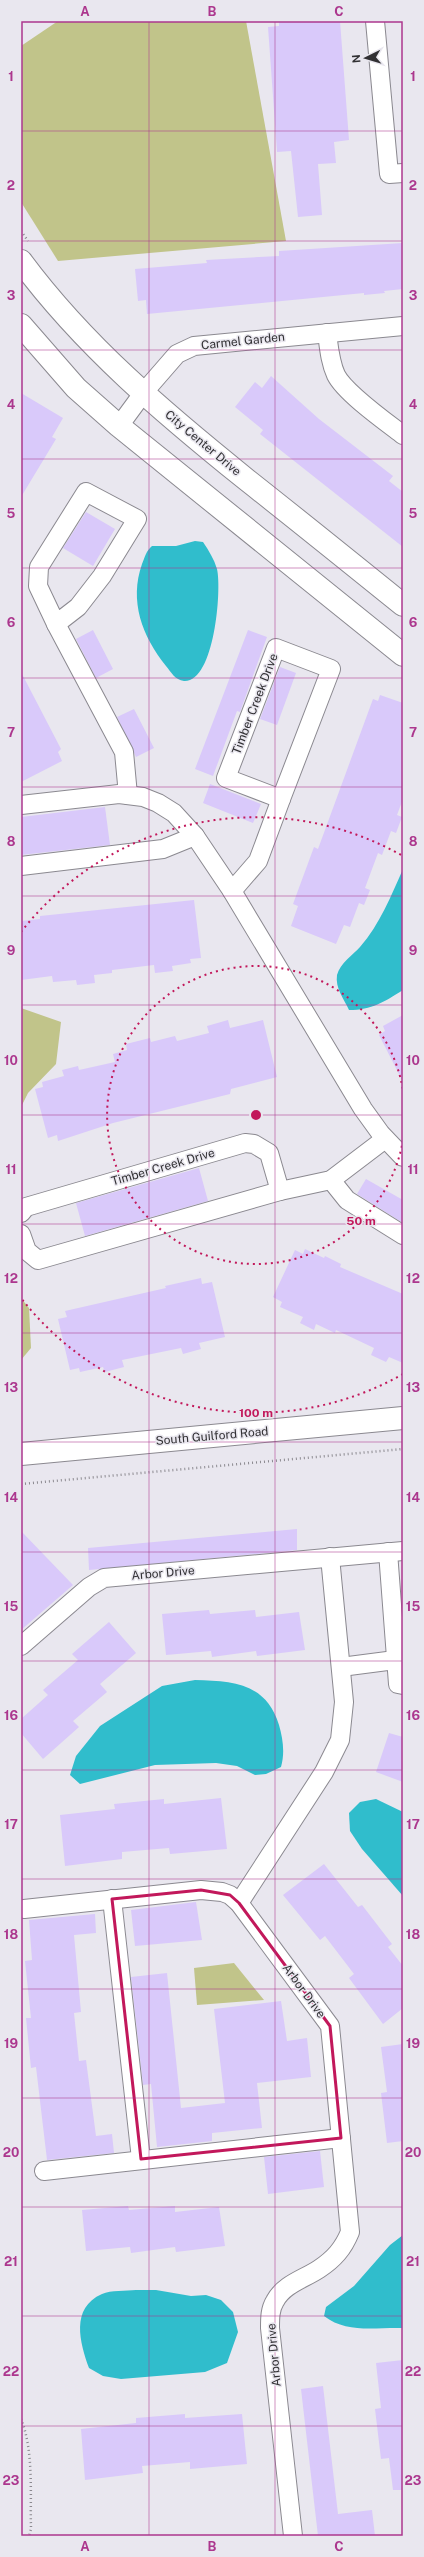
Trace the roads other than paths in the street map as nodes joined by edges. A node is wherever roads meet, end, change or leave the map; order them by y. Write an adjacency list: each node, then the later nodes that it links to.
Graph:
1 (374, 21): 2 (street)
2 (403, 173)
3 (21, 262): 7 (street, City Center Drive)
4 (21, 325): 8 (street)
5 (403, 326): 6 (street, Carmel Garden)
6 (327, 333): 7 (street, Carmel Garden); 9 (street)
7 (144, 392): 8 (street, Carmel Garden); 10 (street, City Center Drive)
8 (119, 426): 12 (street)
9 (403, 435)
10 (403, 605)
11 (56, 624): 11 (street); 13 (street)
12 (403, 655)
13 (128, 795): 15 (street); 16 (street)
14 (281, 800): 14 (street, Timber Creek Drive); 18 (street, Timber Creek Drive)
15 (21, 805)
16 (195, 836): 17 (street); 18 (street)
17 (21, 866)
18 (232, 891): 19 (street)
19 (385, 1139): 20 (street); 21 (street)
20 (403, 1157)
21 (331, 1180): 22 (street); 25 (street)
22 (280, 1191): 23 (street, Timber Creek Drive); 24 (street)
23 (21, 1213)
24 (21, 1234)
25 (403, 1235)
26 (403, 1418): 27 (street, South Guilford Road)
27 (21, 1454)
28 (395, 1552): 29 (street, Arbor Drive); 31 (street, Arbor Drive)
29 (330, 1557): 30 (street, Arbor Drive); 32 (street)
30 (21, 1646)
31 (395, 1660): 32 (street); 33 (street, Arbor Drive)
32 (341, 1667): 35 (street)
33 (403, 1685)
34 (112, 1899): 35 (street, Arbor Drive); 36 (street, Arbor Drive); 38 (street)
35 (240, 1904): 37 (street, Arbor Drive)
36 (24, 1909)
37 (341, 2138): 38 (street); 40 (street, Arbor Drive)
38 (141, 2159): 39 (street)
39 (44, 2171)
40 (293, 2536)

